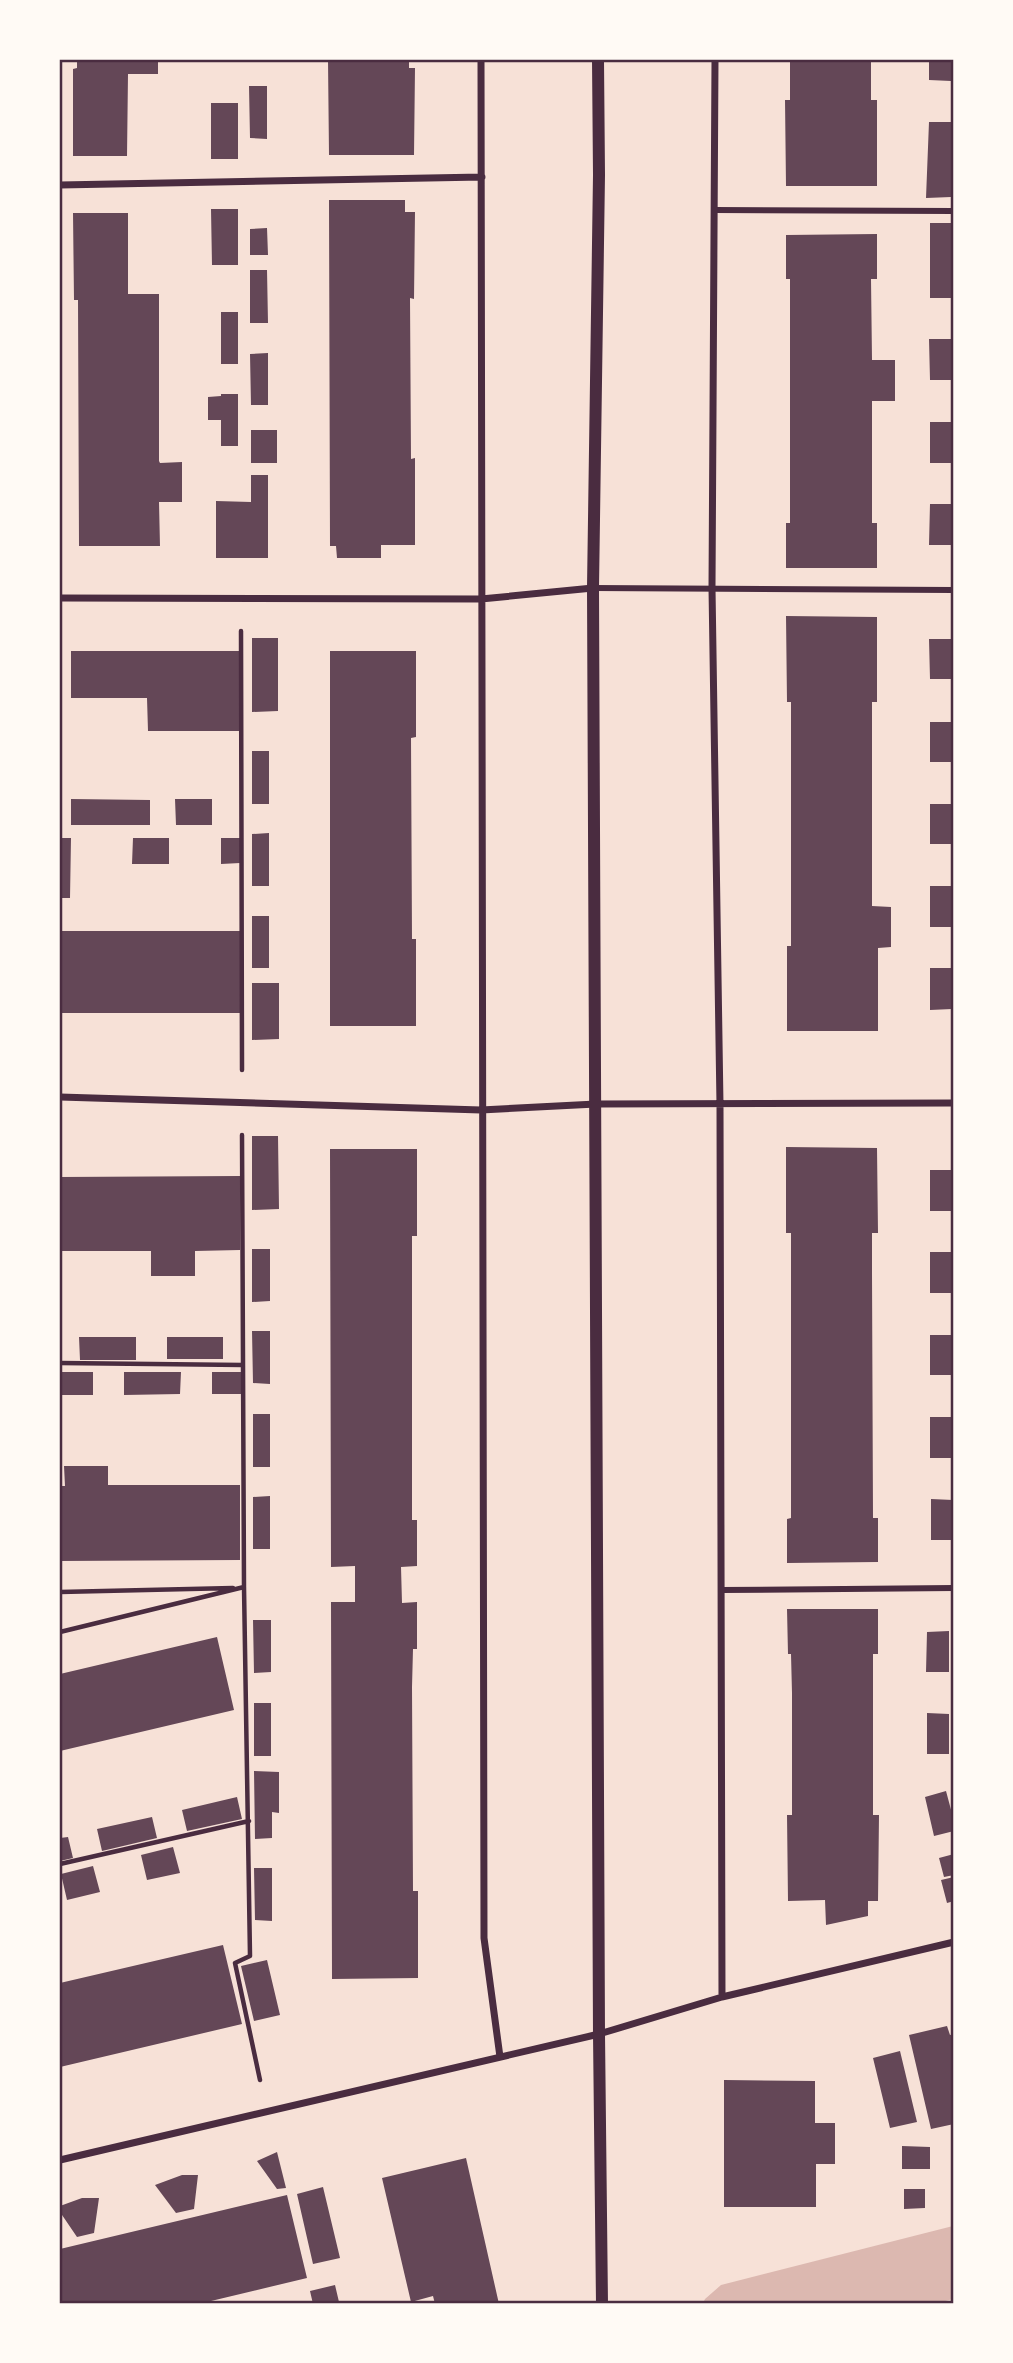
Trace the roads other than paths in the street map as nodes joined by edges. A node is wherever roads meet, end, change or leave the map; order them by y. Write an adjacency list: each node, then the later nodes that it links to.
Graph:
1 (481, 60): 4 (street)
2 (598, 60): 9 (street)
3 (715, 60): 6 (street)
4 (482, 177): 5 (street); 12 (street)
5 (60, 185)
6 (714, 210): 7 (street); 8 (street)
7 (954, 211)
8 (712, 587): 9 (street); 10 (street); 16 (street)
9 (593, 588): 12 (street); 15 (street)
10 (954, 590)
11 (60, 598): 12 (street)
12 (481, 599): 17 (street)
13 (60, 1097): 17 (street)
14 (954, 1103): 16 (street)
15 (596, 1104): 16 (street); 17 (street); 22 (street)
16 (720, 1105): 19 (street)
17 (481, 1110): 23 (street)
18 (954, 1588): 19 (street)
19 (721, 1590): 21 (street)
20 (954, 1942): 21 (street)
21 (722, 1997): 22 (street)
22 (599, 2034): 23 (street); 25 (street)
23 (500, 2057): 24 (street)
24 (60, 2160)
25 (602, 2304)

